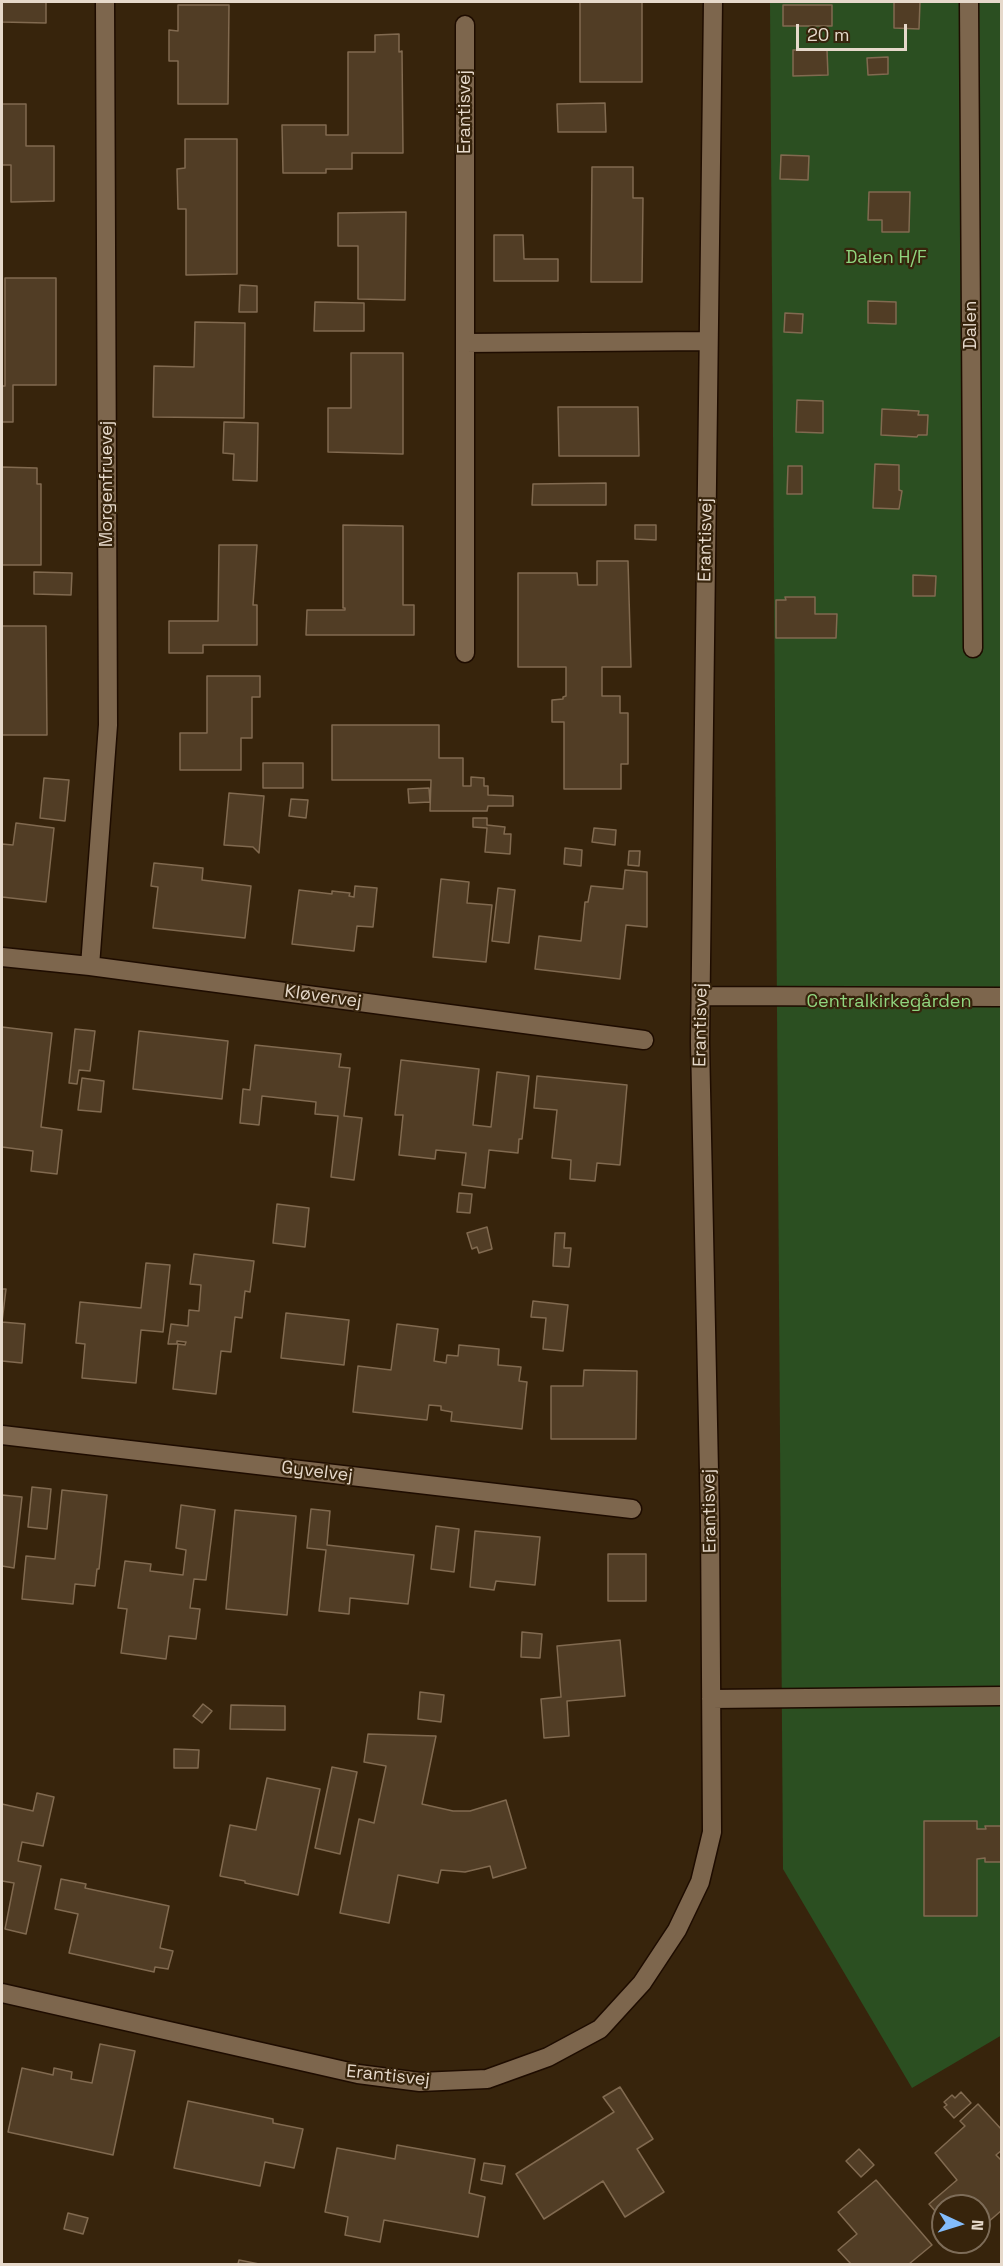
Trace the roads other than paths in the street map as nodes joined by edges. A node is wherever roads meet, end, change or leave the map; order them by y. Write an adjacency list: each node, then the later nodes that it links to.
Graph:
1 (105, 2): 10 (street, Morgenfruevej)
2 (712, 2): 5 (street, Erantisvej)
3 (969, 2): 7 (street, Dalen)
4 (465, 25): 6 (street, Erantisvej)
5 (708, 341): 6 (street); 11 (street, Erantisvej)
6 (465, 343): 8 (street, Erantisvej)
7 (973, 648)
8 (465, 653)
9 (2, 957): 10 (street, Kløvervej)
10 (90, 966): 13 (street, Kløvervej)
11 (702, 996): 12 (street); 17 (street, Erantisvej)
12 (1002, 997)
13 (644, 1040)
14 (2, 1435): 15 (street, Gyvelvej)
15 (632, 1509)
16 (1002, 1696): 17 (street)
17 (711, 1699): 18 (street, Erantisvej)
18 (2, 1993)

